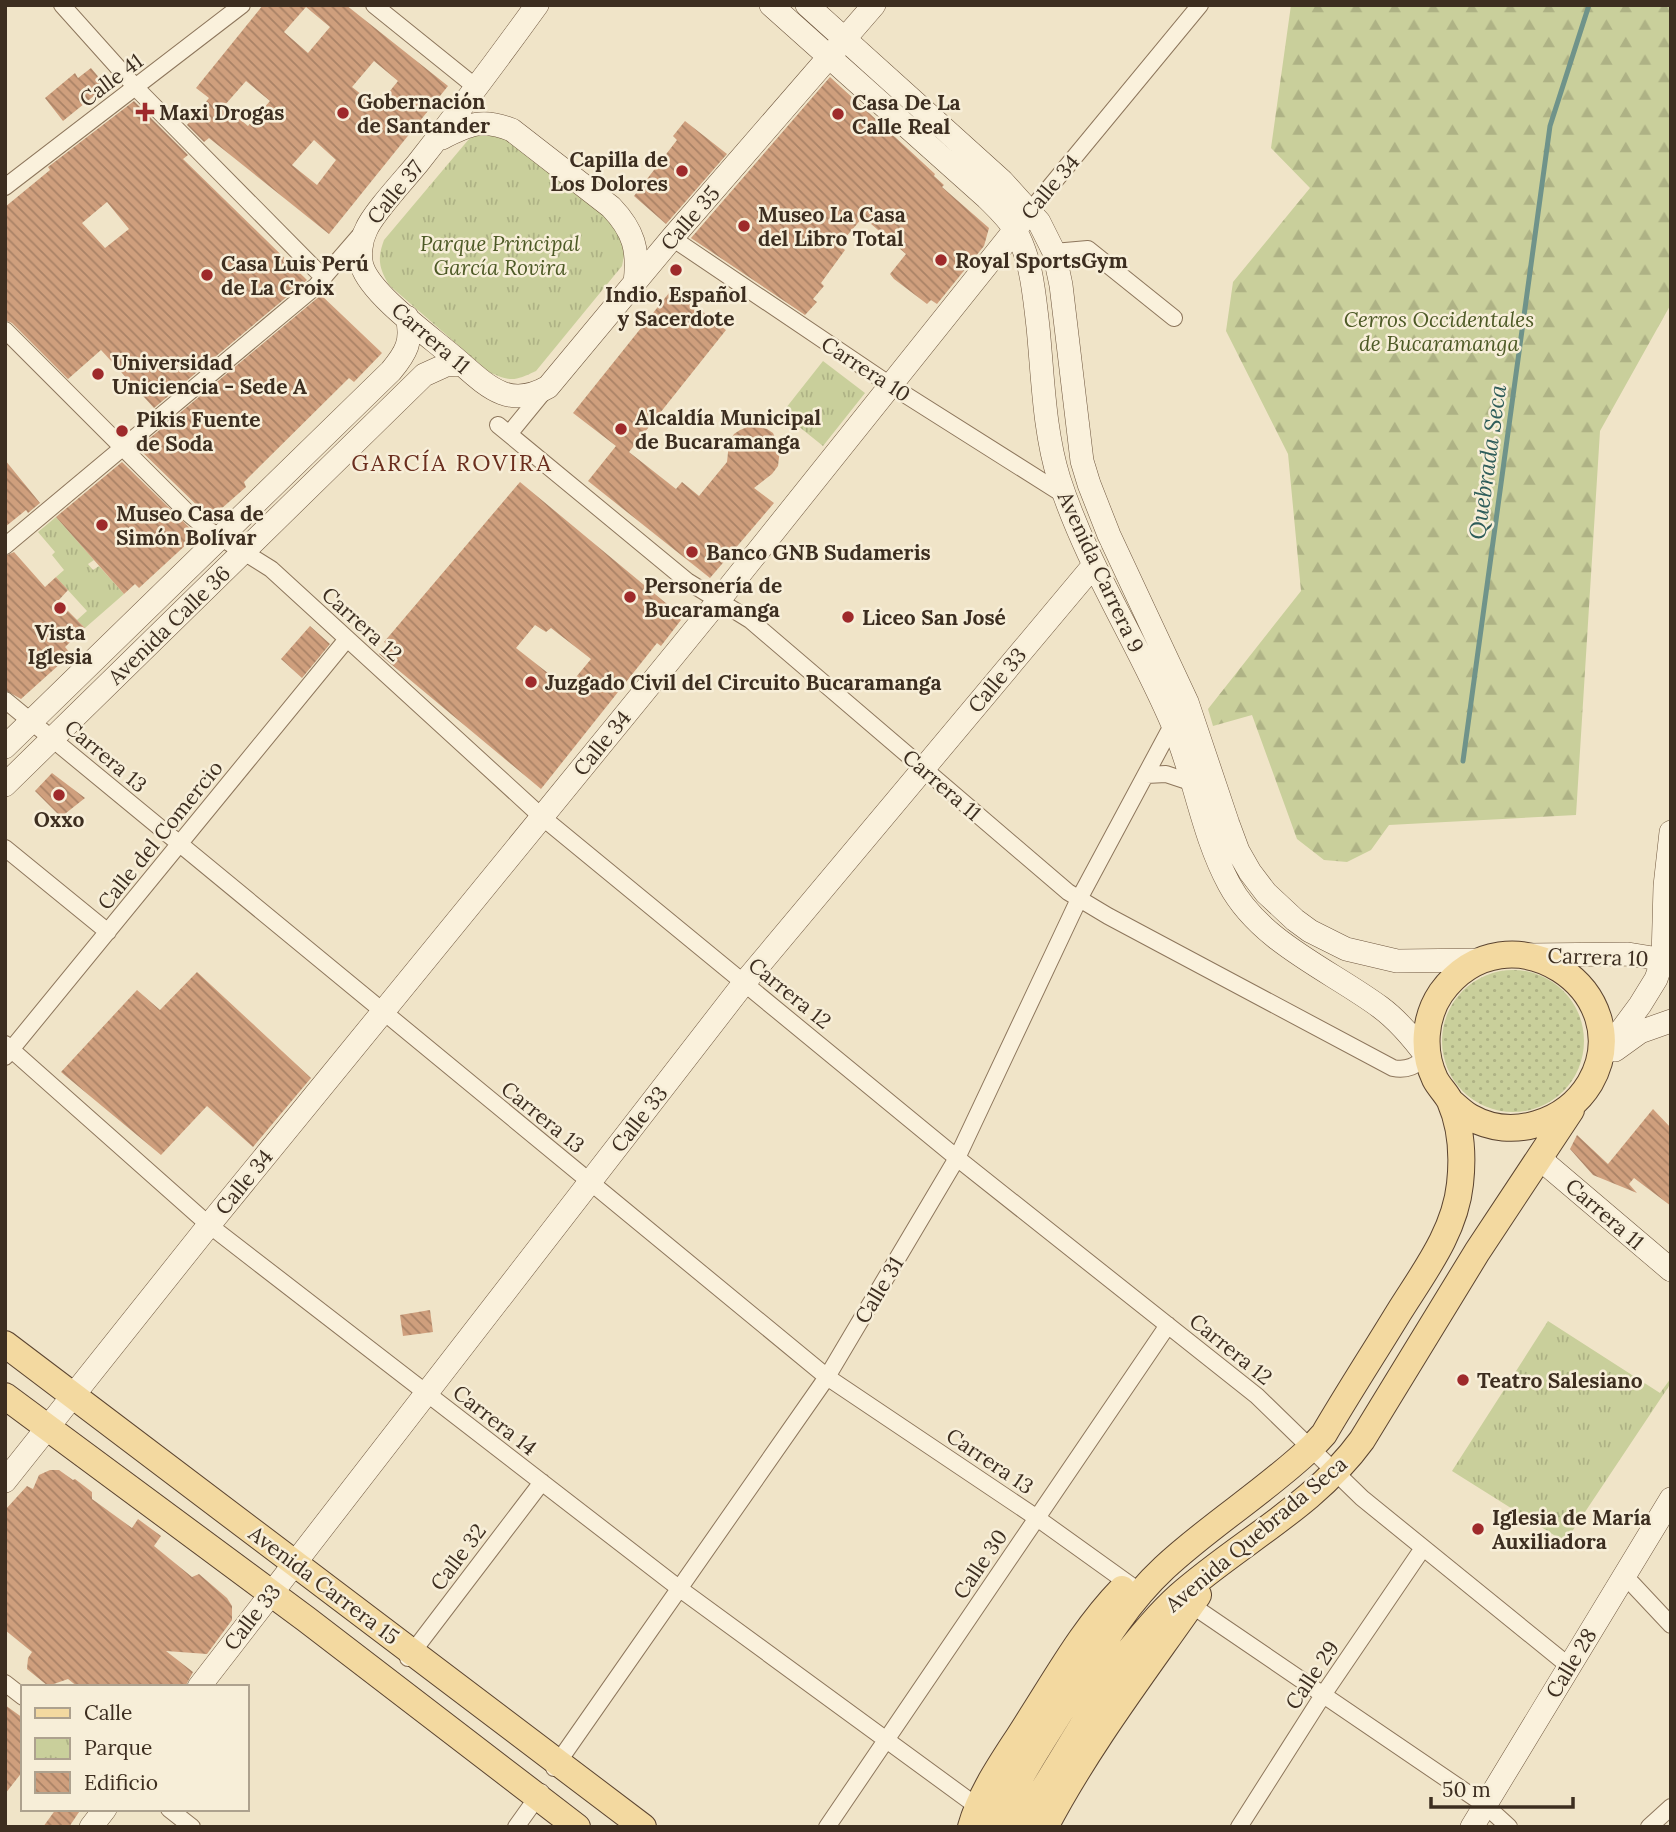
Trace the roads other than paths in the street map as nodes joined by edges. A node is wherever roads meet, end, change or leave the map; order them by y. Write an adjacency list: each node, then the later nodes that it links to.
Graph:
1 (62, 5): 11 (street)
2 (242, 5): 11 (street, Calle 41)
3 (374, 5): 12 (street)
4 (537, 5): 12 (street, Calle 37)
5 (771, 5): 10 (street, Avenida Carrera 9)
6 (807, 5): 9 (street, Avenida Carrera 9)
7 (874, 5): 9 (street, Calle 35)
8 (1200, 5): 15 (street, Calle 34)
9 (845, 39): 10 (street, Calle 35); 15 (street, Avenida Carrera 9)
10 (829, 57): 17 (street, Avenida Carrera 9); 18 (street, Calle 35)
11 (136, 88): 14 (street, Calle 41); 20 (street)
12 (477, 88): 13 (street, Calle 37)
13 (435, 142): 16 (street, Calle 37); 21 (street)
14 (5, 187)
15 (1030, 211): 17 (street, Calle 34); 19 (street, Avenida Carrera 9)
16 (366, 228): 20 (street, Calle 37); 22 (street, Carrera 11)
17 (1014, 229): 26 (street, Calle 34); 30 (street, Avenida Carrera 9)
18 (672, 238): 21 (street, Calle 35); 26 (street, Carrera 10)
19 (1054, 252): 23 (street); 38 (street, Avenida Carrera 9)
20 (324, 278): 29 (street, Calle 37)
21 (635, 283): 27 (street, Calle 35)
22 (407, 317): 25 (street, Carrera 11); 31 (street, Avenida Calle 36)
23 (1174, 318)
24 (5, 330): 29 (street, Carrera 12)
25 (462, 364): 27 (street, Carrera 11); 33 (street, Avenida Calle 36)
26 (890, 385): 30 (street, Carrera 10); 35 (street, Calle 34)
27 (548, 387): 28 (street, Calle 35)
28 (503, 430): 35 (street, Carrera 11)
29 (123, 450): 31 (street, Carrera 12); 32 (street, Calle 37)
30 (1064, 495): 34 (street, Avenida Carrera 9)
31 (220, 537): 33 (street, Carrera 12); 39 (street, Avenida Calle 36)
32 (5, 546)
33 (244, 551): 36 (street, Carrera 12); 41 (street, Avenida Calle 36)
34 (1094, 565): 40 (street, Avenida Carrera 9); 43 (street, Calle 33)
35 (719, 600): 43 (street, Carrera 11); 47 (street, Calle 34)
36 (347, 639): 47 (street, Carrera 12); 49 (street, Calle del Comercio)
37 (5, 700): 39 (street, Carrera 13)
38 (1187, 702): 40 (street, Calle 31); 54 (street, Avenida Carrera 9)
39 (31, 721): 41 (street, Carrera 13); 42 (street, Avenida Calle 36)
40 (1172, 723): 44 (street, Calle 31); 45 (street, Avenida Carrera 9)
41 (52, 739): 46 (street, Avenida Calle 36); 49 (street, Carrera 13)
42 (5, 747)
43 (923, 769): 51 (street, Carrera 11); 56 (street, Calle 33)
44 (1146, 775): 45 (street); 51 (street, Calle 31)
45 (1193, 783): 60 (street, Avenida Carrera 9)
46 (5, 785)
47 (542, 817): 56 (street, Carrera 12); 57 (street, Calle 34)
48 (1671, 832): 55 (street)
49 (179, 845): 52 (street, Calle del Comercio); 57 (street, Carrera 13)
50 (5, 848): 52 (street)
51 (1079, 899): 60 (street, Carrera 11); 64 (street, Calle 31)
52 (108, 932): 59 (street, Calle del Comercio)
53 (1526, 955): 54 (main road); 55 (street, Carrera 10); 61 (main road)
54 (1483, 960): 60 (main road)
55 (1667, 960): 61 (street)
56 (744, 983): 64 (street, Carrera 12); 66 (street, Calle 33)
57 (382, 1013): 66 (street, Carrera 13); 67 (street, Calle 34)
58 (1671, 1021): 61 (street)
59 (7, 1050): 67 (street, Carrera 14)
60 (1427, 1057): 63 (main road)
61 (1598, 1062): 62 (main road)
62 (1579, 1098): 63 (main road); 65 (main road, Avenida Quebrada Seca)
63 (1450, 1101): 76 (main road, Avenida Quebrada Seca)
64 (957, 1158): 69 (street, Carrera 12); 71 (street, Calle 31)
65 (1539, 1158): 68 (street, Carrera 11); 77 (main road, Avenida Quebrada Seca)
66 (589, 1182): 71 (street, Carrera 13); 72 (street, Calle 33)
67 (209, 1225): 72 (street, Carrera 14); 74 (street, Calle 34)
68 (1671, 1270)
69 (1168, 1325): 76 (street, Carrera 12); 81 (street, Calle 30)
70 (5, 1344): 74 (main road, Avenida Carrera 15)
71 (827, 1377): 81 (street, Carrera 13); 86 (street, Calle 31)
72 (426, 1393): 79 (street, Carrera 14); 83 (street, Calle 33)
73 (5, 1396): 75 (main road, Avenida Carrera 15)
74 (73, 1396): 75 (street, Calle 34); 83 (main road, Avenida Carrera 15)
75 (48, 1427): 78 (street, Calle 34); 87 (main road, Avenida Carrera 15)
76 (1312, 1447): 77 (street, Carrera 12); 85 (main road, Avenida Quebrada Seca)
77 (1337, 1472): 82 (street, Carrera 12); 88 (main road, Avenida Quebrada Seca)
78 (5, 1481)
79 (542, 1482): 86 (street, Carrera 14); 90 (street, Calle 32)
80 (1671, 1499): 84 (street, Calle 28)
81 (1037, 1518): 85 (street, Carrera 13); 96 (street, Calle 30)
82 (1423, 1548): 91 (street, Carrera 12); 94 (street, Calle 29)
83 (294, 1563): 87 (street, Calle 33); 90 (main road, Avenida Carrera 15)
84 (1624, 1575): 89 (street); 91 (street, Calle 28)
85 (1134, 1587): 103 (main road); 110 (main road, Avenida Quebrada Seca)
86 (680, 1589): 96 (street, Carrera 14); 97 (street, Calle 31)
87 (271, 1593): 93 (street, Calle 33); 98 (main road, Avenida Carrera 15)
88 (1184, 1601): 94 (street); 111 (main road, Avenida Quebrada Seca); 112 (main road)
89 (1671, 1625)
90 (410, 1655): 97 (main road, Avenida Carrera 15)
91 (1569, 1666): 99 (street, Calle 28)
92 (5, 1684): 95 (street)
93 (201, 1685)
94 (1323, 1695): 99 (street); 113 (street, Calle 29)
95 (21, 1696)
96 (886, 1740): 103 (street, Carrera 14); 109 (street, Calle 30)
97 (555, 1767): 108 (main road, Avenida Carrera 15)
98 (540, 1793): 106 (street); 107 (main road, Avenida Carrera 15)
99 (1485, 1805): 114 (street, Calle 28); 115 (street)
100 (1671, 1807): 116 (street)
101 (103, 1811): 104 (street)
102 (172, 1811): 105 (street)
103 (974, 1817)
104 (91, 1827)
105 (192, 1827)
106 (516, 1827)
107 (577, 1827)
108 (643, 1827)
109 (827, 1827)
110 (997, 1827)
111 (1023, 1827)
112 (1045, 1827)
113 (1239, 1827)
114 (1472, 1827)
115 (1509, 1827)
116 (1649, 1827)

